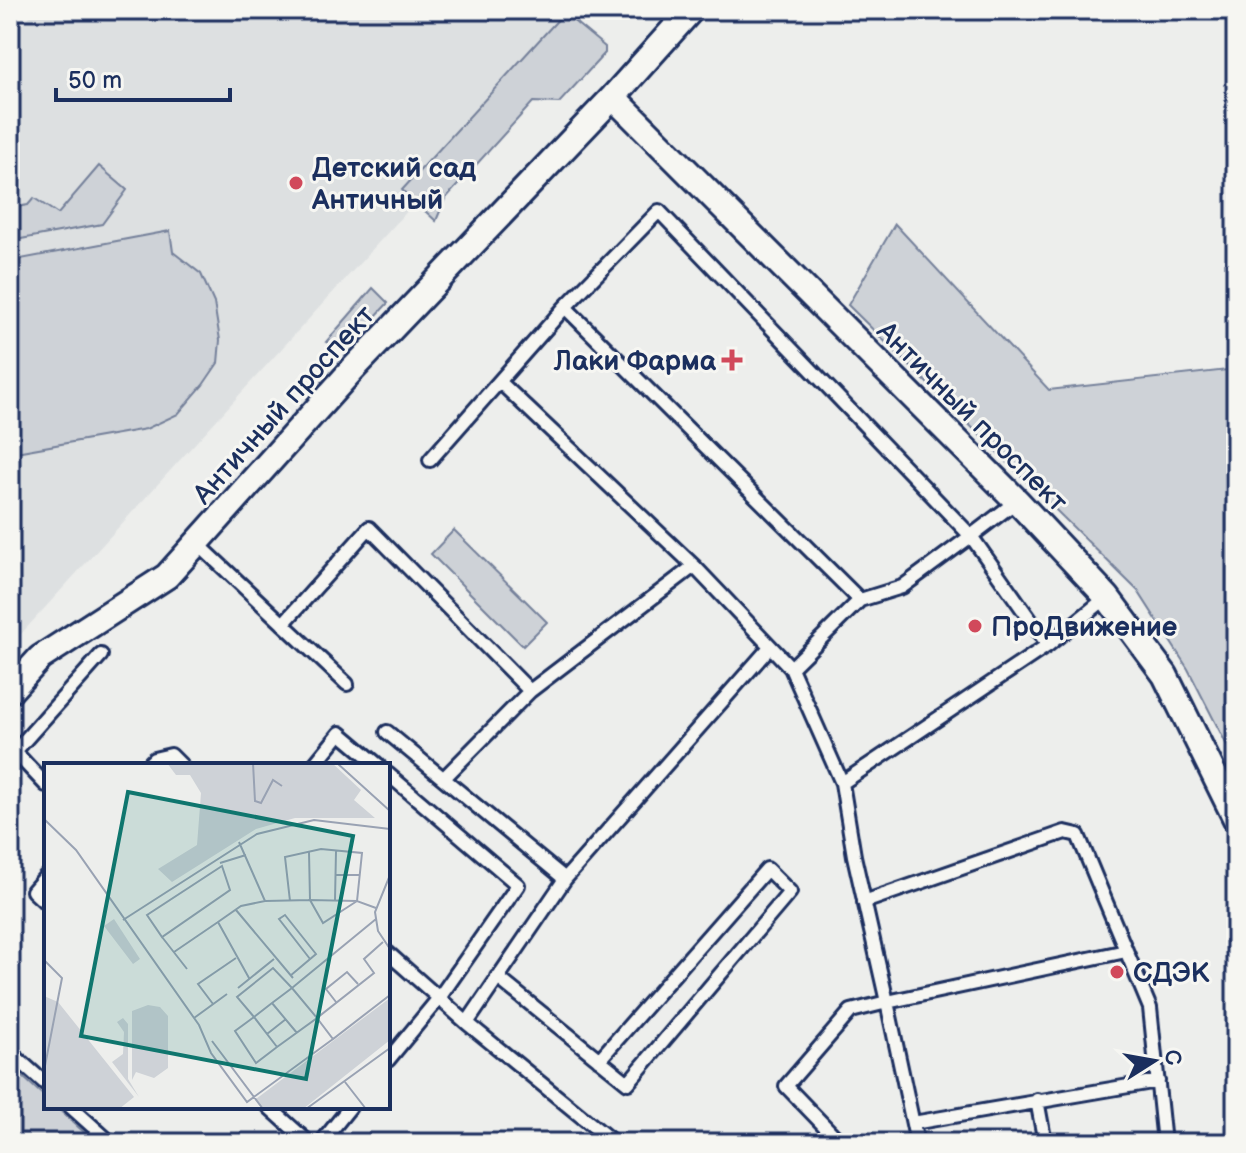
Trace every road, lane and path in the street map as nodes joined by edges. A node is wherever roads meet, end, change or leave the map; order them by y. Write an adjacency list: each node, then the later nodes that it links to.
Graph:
1 (691, 10): 2 (street, Античный проспект)
2 (613, 97): 6 (street, Античный проспект); 8 (street, Античный проспект)
3 (565, 307): 4 (lane); 7 (lane); 11 (lane)
4 (501, 383): 5 (lane); 9 (lane)
5 (430, 460)
6 (1017, 501): 7 (lane); 10 (street, Античный проспект)
7 (971, 536): 11 (lane); 13 (lane)
8 (197, 543): 12 (lane); 18 (street, Античный проспект)
9 (694, 566): 14 (lane); 19 (lane)
10 (1107, 597): 13 (lane); 30 (street, Античный проспект)
11 (860, 600): 16 (lane)
12 (283, 624): 17 (lane); 19 (lane)
13 (1048, 645): 29 (lane)
14 (770, 647): 16 (lane); 32 (lane)
15 (101, 655): 21 (lane)
16 (791, 668): 29 (lane)
17 (347, 684)
18 (10, 691)
19 (530, 691): 27 (lane)
20 (387, 732): 27 (lane)
21 (12, 754): 28 (lane)
22 (150, 763): 23 (lane)
23 (179, 763)
24 (316, 763): 25 (lane)
25 (376, 763)
26 (390, 776): 38 (lane)
27 (444, 778): 32 (lane)
28 (44, 783)
29 (842, 783): 34 (lane)
30 (1236, 819)
31 (44, 878): 33 (lane)
32 (565, 879): 37 (lane)
33 (44, 901)
34 (864, 902): 35 (lane); 39 (lane)
35 (1126, 951): 39 (lane); 44 (lane)
36 (390, 955): 38 (lane)
37 (497, 977): 40 (lane); 43 (lane)
38 (439, 998): 40 (lane); 42 (lane)
39 (887, 1002): 50 (lane); 55 (lane)
40 (467, 1023): 54 (lane)
41 (10, 1052): 45 (lane)
42 (390, 1058)
43 (599, 1060): 43 (lane)
44 (1158, 1081): 46 (lane); 58 (lane)
45 (44, 1082)
46 (1037, 1100): 50 (lane); 57 (lane)
47 (73, 1109): 51 (lane)
48 (271, 1109): 52 (lane)
49 (348, 1109): 53 (lane)
50 (913, 1123): 56 (lane)
51 (111, 1143)
52 (309, 1143)
53 (321, 1143)
54 (614, 1143)
55 (841, 1143)
56 (917, 1143)
57 (1045, 1143)
58 (1164, 1143)

